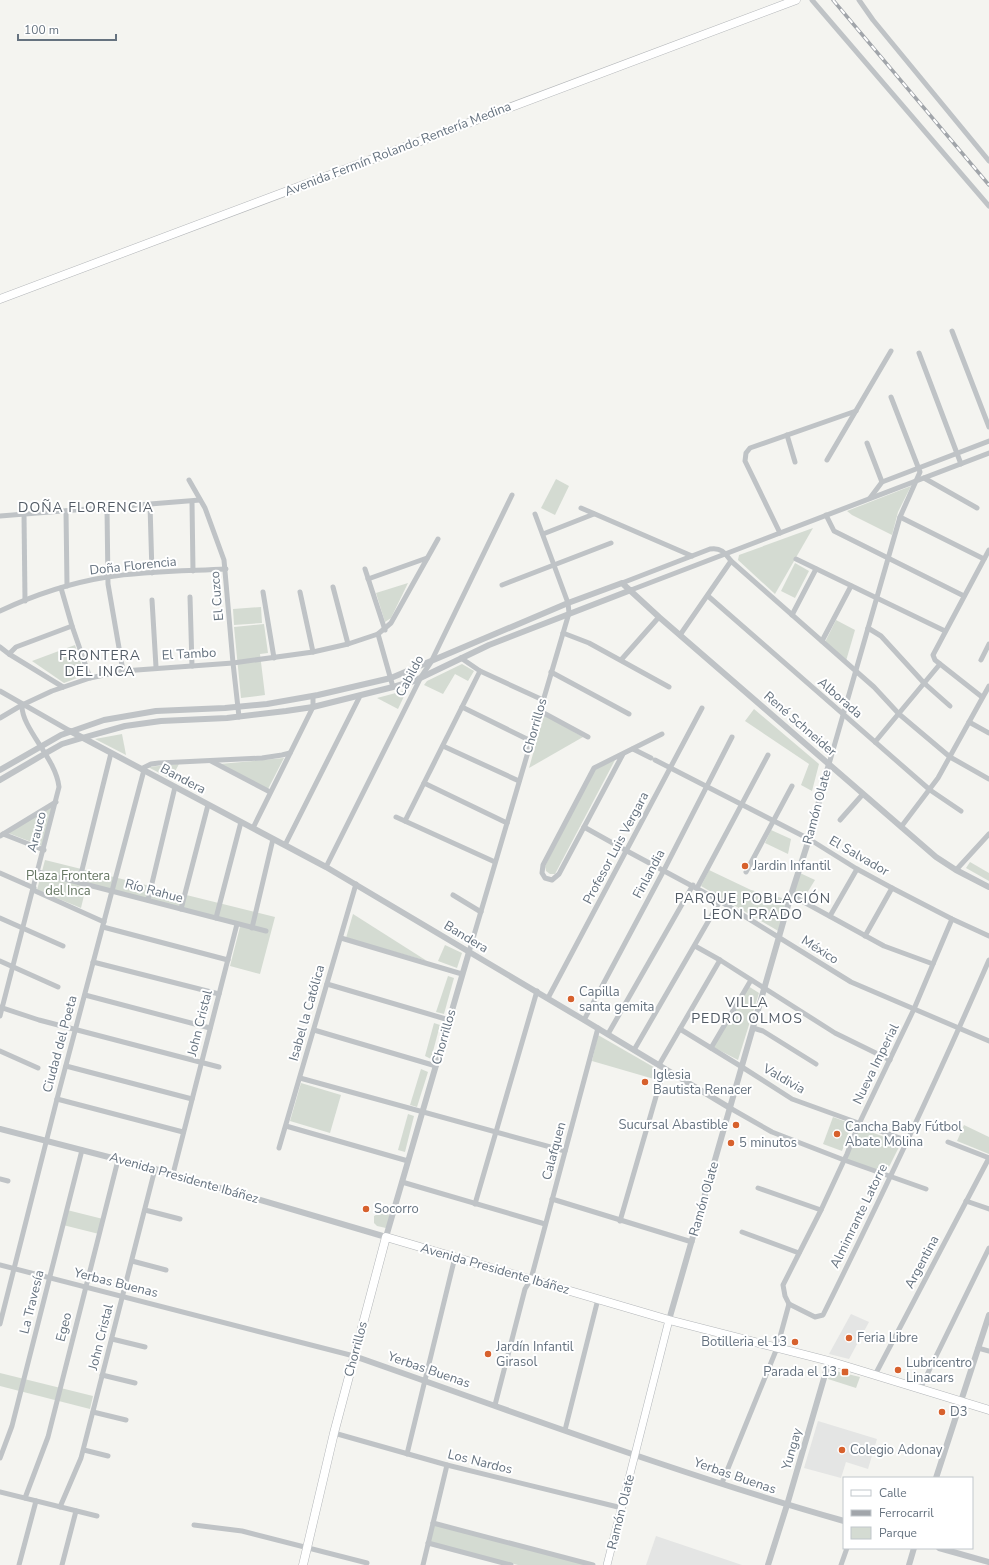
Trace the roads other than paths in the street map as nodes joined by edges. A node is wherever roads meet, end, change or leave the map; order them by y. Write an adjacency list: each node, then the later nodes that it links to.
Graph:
1 (796, 0): 6 (main road, Avenida Fermín Rolando Rentería Medina)
2 (812, 0): 5 (street)
3 (859, 0): 4 (street)
4 (989, 161)
5 (989, 206)
6 (0, 299)
7 (952, 331): 12 (street)
8 (891, 351): 11 (street)
9 (919, 353): 17 (street)
10 (891, 397): 21 (street)
11 (856, 411): 13 (street); 18 (street)
12 (989, 427)
13 (787, 435): 19 (street); 43 (street)
14 (989, 441): 17 (street)
15 (867, 443): 26 (street)
16 (989, 453): 20 (street)
17 (957, 454): 20 (street); 21 (street)
18 (827, 460)
19 (795, 462)
20 (961, 464): 22 (street)
21 (918, 468): 23 (street); 25 (street, Ramón Olate)
22 (924, 478): 25 (street); 35 (street)
23 (888, 479): 26 (street); 27 (street)
24 (189, 480): 30 (street, El Cuzco)
25 (916, 481): 27 (street); 42 (street, Ramón Olate)
26 (882, 482): 29 (street)
27 (892, 490): 29 (street)
28 (512, 495): 99 (street, Cabildo)
29 (870, 498): 40 (street)
30 (200, 500): 31 (street); 56 (street, El Cuzco)
31 (192, 502): 32 (street); 59 (street)
32 (150, 504): 33 (street); 60 (street)
33 (106, 508): 36 (street); 61 (street)
34 (581, 508): 39 (street)
35 (977, 508)
36 (66, 511): 37 (street); 66 (street)
37 (24, 514): 41 (street); 76 (street)
38 (535, 514): 44 (street, Chorrillos)
39 (594, 514): 44 (street); 49 (street)
40 (826, 515): 43 (street); 51 (street)
41 (0, 516)
42 (900, 517): 51 (street, Ramón Olate); 53 (street)
43 (780, 533): 48 (street)
44 (543, 534): 55 (street, Chorrillos)
45 (438, 539): 50 (street)
46 (612, 543): 55 (street)
47 (989, 550): 53 (street)
48 (726, 554): 49 (street); 54 (street); 68 (street)
49 (692, 556): 63 (street)
50 (427, 558): 62 (street); 84 (street)
51 (888, 558): 72 (street); 74 (street, Ramón Olate)
52 (796, 559): 58 (street)
53 (984, 559): 72 (street)
54 (731, 561): 71 (street); 80 (street)
55 (554, 565): 64 (street); 77 (street, Chorrillos)
56 (226, 569): 59 (street, Doña Florencia); 100 (street, El Cuzco)
57 (365, 569): 62 (street)
58 (816, 569): 65 (street); 80 (street)
59 (193, 571): 60 (street, Doña Florencia)
60 (152, 572): 61 (street, Doña Florencia)
61 (108, 577): 66 (street, Doña Florencia); 104 (street)
62 (368, 579): 84 (street)
63 (622, 583): 68 (street, René Schneider); 77 (street)
64 (502, 585)
65 (851, 586): 74 (street); 89 (street)
66 (64, 587): 76 (street, Doña Florencia); 82 (street)
67 (333, 587): 90 (street)
68 (630, 590): 79 (street); 81 (street, René Schneider)
69 (263, 592): 95 (street)
70 (300, 592): 93 (street)
71 (708, 596): 88 (street); 130 (street, Alborada)
72 (964, 596): 85 (street)
73 (190, 597): 102 (street)
74 (876, 598): 83 (street, Ramón Olate); 85 (street)
75 (152, 600): 103 (street)
76 (25, 601): 78 (street, Doña Florencia)
77 (568, 603): 79 (street, Chorrillos); 99 (street)
78 (0, 611)
79 (569, 613): 86 (street, Chorrillos); 96 (street)
80 (792, 615): 89 (street)
81 (659, 617): 88 (street, René Schneider); 97 (street)
82 (72, 626): 94 (street); 109 (street)
83 (868, 628): 106 (street, Ramón Olate); 111 (street)
84 (385, 630): 87 (street, El Tambo)
85 (945, 631): 101 (street)
86 (563, 633): 97 (street); 107 (street, Chorrillos)
87 (378, 634): 90 (street, El Tambo); 110 (street)
88 (680, 635): 152 (street, René Schneider)
89 (822, 642): 106 (street)
90 (348, 644): 93 (street, El Tambo)
91 (989, 644): 98 (street)
92 (0, 647): 94 (street)
93 (313, 652): 95 (street, El Tambo)
94 (9, 654): 114 (street)
95 (274, 658): 100 (street, El Tambo)
96 (461, 658): 105 (street); 108 (street)
97 (621, 660): 112 (street)
98 (981, 660)
99 (431, 662): 108 (street, Cabildo); 110 (street)
100 (233, 663): 102 (street, El Tambo); 124 (street, El Cuzco)
101 (940, 664): 111 (street); 119 (street)
102 (192, 666): 103 (street, El Tambo)
103 (156, 667): 104 (street, El Tambo)
104 (123, 671): 109 (street, El Tambo)
105 (480, 671): 120 (street); 125 (street)
106 (856, 671): 129 (street); 130 (street, Ramón Olate)
107 (551, 672): 120 (street, Chorrillos); 128 (street)
108 (421, 677): 115 (street); 187 (street, Cabildo)
109 (90, 678): 114 (street, El Tambo)
110 (391, 678): 115 (street); 117 (street)
111 (924, 683): 123 (street); 129 (street)
112 (669, 686)
113 (989, 686): 119 (street)
114 (63, 687): 121 (street, El Tambo)
115 (393, 687): 118 (street)
116 (0, 691): 121 (street, Bandera)
117 (313, 696): 122 (street); 124 (street)
118 (360, 696): 122 (street); 183 (street)
119 (982, 697): 133 (street)
120 (543, 700): 127 (street, Chorrillos)
121 (22, 705): 132 (street, El Tambo); 134 (street, Bandera); 142 (street, Arauco)
122 (313, 706): 131 (street); 147 (street)
123 (950, 706)
124 (238, 707): 131 (street, El Cuzco); 134 (street)
125 (462, 707): 140 (street); 143 (street)
126 (702, 708): 153 (street, Profesor Luis Vergara)
127 (540, 711): 137 (street); 140 (street, Chorrillos)
128 (630, 714)
129 (899, 714): 141 (street); 150 (street)
130 (843, 715): 141 (street, Alborada); 152 (street, Ramón Olate)
131 (239, 717): 139 (street)
132 (0, 718)
133 (969, 722): 135 (street); 150 (street)
134 (70, 731): 139 (street, Bandera); 142 (street)
135 (989, 733)
136 (662, 734): 144 (street)
137 (588, 737)
138 (732, 737): 160 (street, Finlandia)
139 (82, 738): 145 (street); 146 (street, Bandera)
140 (531, 741): 158 (street, Chorrillos)
141 (875, 742): 163 (street, Alborada)
142 (41, 746): 145 (street, Arauco); 154 (street)
143 (443, 746): 158 (street); 159 (street)
144 (633, 748): 148 (street); 153 (street, El Salvador)
145 (46, 753): 157 (street); 166 (street, Arauco)
146 (111, 753): 155 (street, Bandera); 194 (street)
147 (290, 753): 151 (street); 164 (street)
148 (623, 754): 176 (street); 176 (street)
149 (768, 755): 168 (street)
150 (950, 757): 156 (street); 163 (street)
151 (210, 761): 155 (street); 164 (street)
152 (829, 764): 165 (street, René Schneider); 182 (street, Ramón Olate)
153 (671, 768): 160 (street, El Salvador); 185 (street, Profesor Luis Vergara)
154 (0, 770)
155 (143, 770): 162 (street, Bandera); 200 (street, Ciudad del Poeta)
156 (989, 779)
157 (0, 780)
158 (519, 782): 175 (street, Chorrillos)
159 (424, 783): 172 (street); 175 (street)
160 (706, 786): 168 (street, El Salvador); 189 (street, Finlandia)
161 (792, 786): 173 (street)
162 (176, 787): 167 (street, Bandera); 203 (street)
163 (930, 790): 169 (street, Alborada); 177 (street)
164 (270, 792): 178 (street)
165 (863, 794): 171 (street); 177 (street, René Schneider)
166 (56, 802): 180 (street); 184 (street, Arauco)
167 (208, 804): 174 (street, Bandera); 205 (street)
168 (741, 804): 173 (street, El Salvador); 196 (street)
169 (961, 811)
170 (396, 816): 172 (street)
171 (840, 820)
172 (405, 821): 186 (street)
173 (774, 821): 182 (street, El Salvador); 192 (street)
174 (241, 822): 178 (street, Bandera); 209 (street)
175 (507, 823): 186 (street, Chorrillos)
176 (584, 827): 185 (street, México)
177 (901, 827): 190 (street, René Schneider)
178 (252, 828): 181 (street, Bandera)
179 (989, 834): 190 (street)
180 (2, 835): 184 (street)
181 (273, 839): 183 (street, Bandera); 214 (street)
182 (809, 839): 188 (street, El Salvador); 202 (street, Ramón Olate)
183 (285, 845): 187 (street, Bandera)
184 (44, 850): 191 (street, Arauco)
185 (627, 851): 189 (street, México); 238 (street, Profesor Luis Vergara)
186 (495, 862): 206 (street, Chorrillos)
187 (326, 867): 195 (street, Bandera)
188 (857, 869): 198 (street, El Salvador); 207 (street)
189 (664, 870): 196 (street, México); 243 (street, Finlandia)
190 (956, 870): 197 (street, René Schneider)
191 (38, 872): 194 (street, Río Rahue); 199 (street, Arauco)
192 (746, 872)
193 (0, 873): 199 (street)
194 (79, 882): 200 (street, Río Rahue)
195 (356, 884): 219 (street, Isabel la Católica); 222 (street, Bandera)
196 (695, 887): 204 (street, México); 251 (street)
197 (989, 887)
198 (892, 888): 210 (street, El Salvador); 216 (street)
199 (33, 889): 211 (street); 213 (street, Arauco)
200 (112, 891): 203 (street, Río Rahue); 211 (street, Ciudad del Poeta)
201 (452, 895): 206 (street)
202 (791, 895): 207 (street); 218 (street, Ramón Olate)
203 (148, 900): 205 (street, Río Rahue)
204 (720, 901): 218 (street, México); 221 (street)
205 (182, 909): 209 (street, Río Rahue)
206 (481, 912): 222 (street, Chorrillos)
207 (830, 916): 216 (street)
208 (0, 918): 213 (street)
209 (216, 918): 212 (street, Río Rahue)
210 (952, 919): 217 (street, El Salvador); 228 (street, Nueva Imperial)
211 (103, 924): 223 (street); 227 (street, Ciudad del Poeta)
212 (237, 924): 214 (street, Río Rahue); 223 (street, John Cristal)
213 (23, 928): 220 (street); 229 (street, Arauco)
214 (252, 928): 215 (street, Río Rahue)
215 (266, 931)
216 (865, 936): 228 (street)
217 (989, 936)
218 (779, 937): 234 (street, Ramón Olate); 240 (street, México)
219 (340, 938): 230 (street); 232 (street, Isabel la Católica)
220 (63, 946)
221 (695, 946): 224 (street); 254 (street)
222 (469, 952): 230 (street, Chorrillos); 235 (street, Bandera)
223 (228, 960): 236 (street, John Cristal)
224 (720, 960): 231 (street); 249 (street)
225 (989, 960): 247 (street, Almimrante Latorre)
226 (0, 961): 229 (street)
227 (93, 962): 236 (street); 237 (street, Ciudad del Poeta)
228 (933, 964): 240 (street, Nueva Imperial)
229 (13, 967): 233 (street); 239 (street, Arauco)
230 (462, 974): 242 (street, Chorrillos)
231 (751, 980): 234 (street); 253 (street)
232 (327, 984): 242 (street); 250 (street, Isabel la Católica)
233 (58, 987)
234 (764, 990): 246 (street, Ramón Olate); 256 (street)
235 (537, 991): 238 (street, Bandera); 275 (street)
236 (219, 994): 244 (street, John Cristal)
237 (85, 995): 244 (street); 248 (street, Ciudad del Poeta)
238 (548, 998): 243 (street, Bandera)
239 (1, 1007): 241 (street, Arauco); 248 (street)
240 (914, 1009): 247 (street, México); 256 (street, Nueva Imperial)
241 (0, 1016)
242 (449, 1020): 261 (street, Chorrillos)
243 (584, 1020): 245 (street, Bandera)
244 (210, 1028): 257 (street, John Cristal)
245 (598, 1028): 251 (street, Bandera); 281 (street, Calafquen)
246 (753, 1028): 258 (street); 262 (street, Ramón Olate)
247 (960, 1028): 252 (street, México); 277 (street, Almimrante Latorre)
248 (76, 1029): 257 (street); 260 (street, Ciudad del Poeta)
249 (680, 1029): 253 (street, Valdivia); 259 (street)
250 (314, 1030): 261 (street); 266 (street, Isabel la Católica)
251 (608, 1034): 254 (street, Bandera)
252 (989, 1041)
253 (711, 1048): 262 (street, Valdivia)
254 (634, 1050): 259 (street, Bandera)
255 (0, 1051): 264 (street)
256 (890, 1060): 271 (street, Nueva Imperial)
257 (202, 1063): 263 (street); 268 (street, John Cristal)
258 (816, 1064)
259 (659, 1065): 265 (street, Bandera)
260 (66, 1066): 267 (street, Ciudad del Poeta); 268 (street)
261 (436, 1066): 270 (street, Chorrillos)
262 (742, 1066): 269 (street, Ramón Olate); 271 (street, Valdivia)
263 (219, 1067)
264 (38, 1068)
265 (664, 1069): 269 (street, Bandera); 301 (street)
266 (300, 1078): 270 (street); 272 (street, Isabel la Católica)
267 (57, 1099): 274 (street); 276 (street, Ciudad del Poeta)
268 (192, 1099): 274 (street, John Cristal)
269 (730, 1108): 284 (street, Bandera); 305 (street, Ramón Olate)
270 (422, 1112): 275 (street); 285 (street, Chorrillos)
271 (859, 1123): 277 (street, Valdivia); 284 (street, Nueva Imperial)
272 (286, 1126): 279 (street, Isabel la Católica); 285 (street)
273 (0, 1129): 276 (street, Avenida Presidente Ibáñez)
274 (184, 1132): 287 (street, John Cristal)
275 (496, 1132): 281 (street); 296 (street)
276 (47, 1141): 280 (street, Avenida Presidente Ibáñez); 311 (street, Ciudad del Poeta)
277 (908, 1141): 288 (street, Almimrante Latorre)
278 (948, 1142): 282 (street)
279 (279, 1148)
280 (82, 1150): 283 (street, Avenida Presidente Ibáñez); 313 (street, La Travesía)
281 (565, 1151): 294 (street, Calafquen)
282 (989, 1158): 295 (street, Argentina)
283 (118, 1160): 286 (street, Avenida Presidente Ibáñez); 315 (street, Egeo)
284 (844, 1160): 288 (street, Bandera); 298 (street, Nueva Imperial)
285 (408, 1161): 291 (street, Chorrillos)
286 (156, 1169): 287 (street, Avenida Presidente Ibáñez); 297 (street, John Cristal)
287 (173, 1174): 304 (street, Avenida Presidente Ibáñez)
288 (891, 1176): 293 (street, Bandera); 318 (street, Almimrante Latorre)
289 (0, 1178): 290 (street)
290 (8, 1181)
291 (402, 1182): 296 (street); 304 (street, Chorrillos)
292 (758, 1188): 298 (street)
293 (926, 1189)
294 (552, 1199): 301 (street); 302 (street, Calafquen)
295 (966, 1201): 299 (street); 330 (street, Argentina)
296 (475, 1204): 302 (street)
297 (145, 1210): 300 (street); 309 (street, John Cristal)
298 (821, 1210): 307 (street, Nueva Imperial)
299 (989, 1210)
300 (180, 1219)
301 (620, 1221): 305 (street)
302 (546, 1224): 314 (street, Calafquen)
303 (742, 1232): 307 (street)
304 (386, 1237): 308 (main road, Avenida Presidente Ibáñez); 327 (main road, Chorrillos)
305 (692, 1242): 320 (street, Ramón Olate)
306 (989, 1248): 333 (street)
307 (799, 1253): 318 (street, Nueva Imperial)
308 (455, 1257): 314 (main road, Avenida Presidente Ibáñez); 331 (street)
309 (132, 1261): 312 (street); 316 (street, John Cristal)
310 (0, 1265): 311 (street, Yerbas Buenas)
311 (15, 1268): 313 (street, Yerbas Buenas); 321 (street, Ciudad del Poeta)
312 (166, 1270)
313 (50, 1277): 315 (street, Yerbas Buenas); 345 (street, La Travesía)
314 (531, 1280): 317 (main road, Avenida Presidente Ibáñez); 335 (street, Calafquen)
315 (86, 1287): 316 (street, Yerbas Buenas); 350 (street, Egeo)
316 (122, 1296): 322 (street, John Cristal); 327 (street, Yerbas Buenas)
317 (598, 1299): 320 (main road, Avenida Presidente Ibáñez); 339 (street)
318 (789, 1304): 324 (street)
319 (989, 1315): 325 (street)
320 (669, 1320): 324 (main road, Avenida Presidente Ibáñez); 343 (main road, Ramón Olate)
321 (0, 1324)
322 (112, 1339): 323 (street); 329 (street, John Cristal)
323 (145, 1347)
324 (777, 1348): 328 (main road, Avenida Presidente Ibáñez); 348 (street)
325 (978, 1348): 326 (street); 334 (street)
326 (989, 1351)
327 (354, 1356): 331 (street, Yerbas Buenas); 340 (main road, Chorrillos)
328 (829, 1361): 330 (main road, Avenida Presidente Ibáñez); 352 (street, Yungay)
329 (102, 1375): 332 (street); 337 (street, John Cristal)
330 (875, 1376): 333 (main road, Avenida Presidente Ibáñez)
331 (426, 1381): 335 (street, Yerbas Buenas); 342 (street)
332 (135, 1383)
333 (920, 1389): 334 (main road, Avenida Presidente Ibáñez)
334 (961, 1402): 336 (main road, Avenida Presidente Ibáñez); 347 (street)
335 (495, 1405): 339 (street, Yerbas Buenas)
336 (989, 1410)
337 (93, 1412): 338 (street); 341 (street, John Cristal)
338 (126, 1420)
339 (565, 1430): 343 (street, Yerbas Buenas)
340 (334, 1433): 342 (street, Los Nardos); 361 (main road, Chorrillos)
341 (84, 1450): 344 (street); 353 (street, John Cristal)
342 (407, 1454): 346 (street, Los Nardos)
343 (635, 1454): 348 (street, Yerbas Buenas); 354 (main road, Ramón Olate)
344 (108, 1456)
345 (0, 1458)
346 (447, 1465): 354 (street, Los Nardos); 358 (street)
347 (936, 1477)
348 (722, 1483): 352 (street, Yerbas Buenas)
349 (0, 1492): 350 (street)
350 (25, 1498): 351 (street)
351 (36, 1501): 353 (street); 367 (street)
352 (787, 1505): 357 (street, Yerbas Buenas); 374 (street, Yungay)
353 (60, 1507): 355 (street)
354 (622, 1508): 373 (main road, Ramón Olate)
355 (76, 1511): 356 (street); 368 (street)
356 (97, 1516)
357 (843, 1521)
358 (433, 1523): 360 (street); 372 (street)
359 (194, 1525): 361 (street)
360 (428, 1543): 370 (street); 371 (street)
361 (307, 1548): 366 (street); 369 (main road, Chorrillos)
362 (847, 1549): 375 (street)
363 (914, 1549): 376 (street)
364 (943, 1549): 365 (street)
365 (989, 1562)
366 (367, 1563)
367 (19, 1565)
368 (62, 1565)
369 (303, 1565)
370 (423, 1565)
371 (511, 1565)
372 (593, 1565)
373 (607, 1565)
374 (768, 1565)
375 (842, 1565)
376 (908, 1565)

